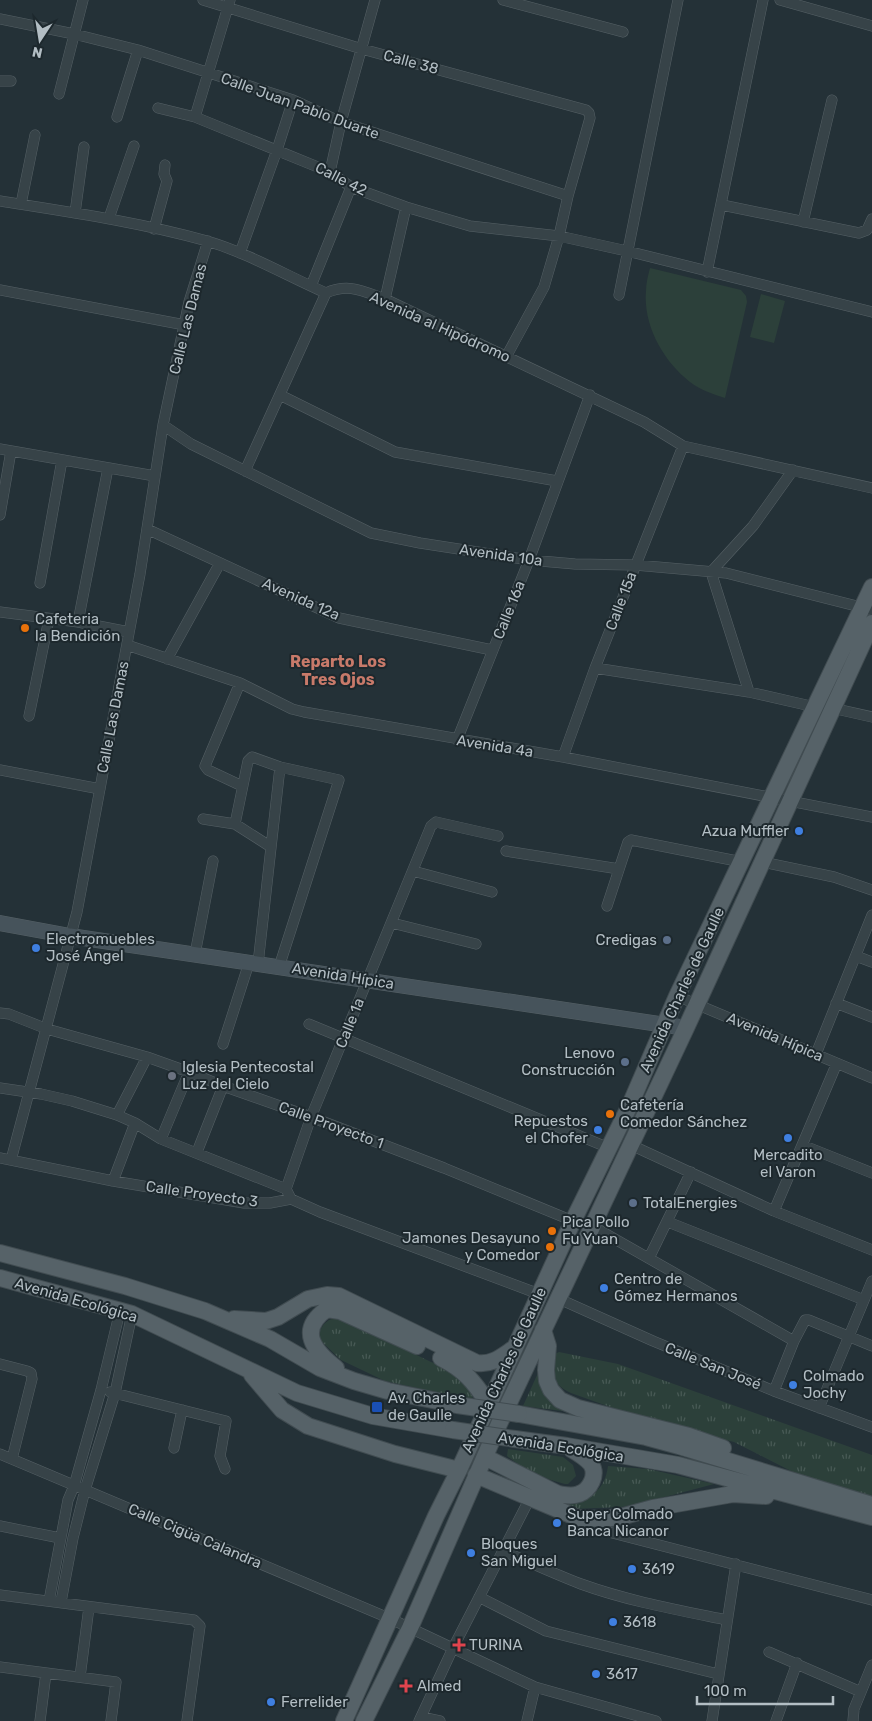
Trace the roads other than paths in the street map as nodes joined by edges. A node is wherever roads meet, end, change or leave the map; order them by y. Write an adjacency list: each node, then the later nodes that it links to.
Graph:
1 (83, 0): 12 (street)
2 (203, 0): 8 (street, Calle 38)
3 (375, 0): 13 (street)
4 (503, 0): 11 (street)
5 (678, 0): 44 (street)
6 (763, 0): 35 (street)
7 (780, 0): 10 (street)
8 (229, 4): 13 (street, Calle 38); 15 (street)
9 (0, 19): 12 (street, Calle Juan Pablo Duarte)
10 (872, 26)
11 (623, 32)
12 (74, 34): 14 (street, Calle Juan Pablo Duarte); 18 (street)
13 (362, 49): 24 (street); 32 (street, Calle 38)
14 (138, 50): 15 (street, Calle Juan Pablo Duarte); 22 (street)
15 (207, 73): 19 (street, Calle Juan Pablo Duarte); 23 (street)
16 (0, 81): 17 (street)
17 (11, 81)
18 (59, 94)
19 (293, 100): 24 (street, Calle Juan Pablo Duarte); 28 (street)
20 (832, 100): 40 (street)
21 (158, 108): 23 (street, Calle 42)
22 (116, 117)
23 (195, 117): 28 (street, Calle 42)
24 (341, 122): 30 (street); 32 (street, Calle Juan Pablo Duarte)
25 (36, 135): 34 (street)
26 (134, 146): 38 (street)
27 (84, 147): 37 (street)
28 (278, 150): 30 (street, Calle 42); 45 (street)
29 (165, 165): 41 (street)
30 (330, 172): 31 (street, Calle 42)
31 (351, 187): 36 (street, Calle 42); 47 (street)
32 (568, 196): 42 (street)
33 (0, 201): 34 (street)
34 (21, 204): 37 (street)
35 (722, 205): 40 (street); 46 (street)
36 (406, 207): 42 (street, Calle 42); 51 (street)
37 (76, 213): 38 (street)
38 (109, 218): 41 (street)
39 (872, 219): 40 (street)
40 (803, 222)
41 (154, 229): 43 (street)
42 (559, 236): 44 (street, Calle 42); 54 (street)
43 (208, 241): 45 (street); 53 (street, Calle Las Damas)
44 (627, 251): 46 (street, Calle 42); 50 (street)
45 (240, 253): 47 (street)
46 (708, 272): 52 (street, Calle 42)
47 (311, 286): 49 (street)
48 (0, 290): 53 (street)
49 (326, 293): 51 (street, Avenida al Hipódromo); 55 (street)
50 (619, 295)
51 (384, 299): 54 (street, Avenida al Hipódromo)
52 (872, 312)
53 (185, 325): 57 (street, Calle Las Damas)
54 (506, 357): 56 (street, Avenida al Hipódromo)
55 (280, 395): 64 (street); 66 (street)
56 (590, 395): 58 (street, Avenida al Hipódromo); 66 (street, Calle 16a)
57 (163, 425): 64 (street, Avenida 10a); 65 (street, Calle Las Damas)
58 (683, 446): 63 (street, Avenida al Hipódromo); 72 (street, Calle 15a)
59 (0, 450): 60 (street)
60 (11, 451): 61 (street); 68 (street)
61 (62, 460): 62 (street); 74 (street)
62 (108, 468): 65 (street); 79 (street)
63 (792, 470): 67 (street, Avenida al Hipódromo); 73 (street)
64 (245, 471): 70 (street, Avenida 10a)
65 (155, 476): 69 (street, Calle Las Damas)
66 (557, 481): 70 (street, Calle 16a)
67 (872, 488)
68 (0, 515)
69 (147, 529): 71 (street, Avenida 12a); 81 (street, Calle Las Damas)
70 (529, 560): 72 (street, Avenida 10a); 83 (street, Calle 16a)
71 (220, 563): 83 (street, Avenida 12a); 84 (street)
72 (635, 565): 73 (street, Avenida 10a); 85 (street, Calle 15a)
73 (711, 572): 76 (street, Avenida 10a); 87 (street)
74 (40, 583)
75 (872, 587): 76 (main road, Avenida Charles de Gaulle)
76 (867, 609): 88 (main road, Avenida Charles de Gaulle)
77 (0, 612): 78 (street)
78 (49, 619): 79 (street); 90 (street)
79 (78, 622): 81 (street)
80 (872, 623): 89 (main road, Avenida Charles de Gaulle)
81 (129, 632): 82 (street, Calle Las Damas)
82 (127, 645): 84 (street, Avenida 4a); 97 (street, Calle Las Damas)
83 (492, 650): 92 (street, Calle 16a)
84 (167, 659): 86 (street, Avenida 4a)
85 (595, 668): 87 (street); 93 (street, Calle 15a)
86 (240, 683): 92 (street, Avenida 4a); 96 (street)
87 (749, 692): 88 (street)
88 (815, 707): 98 (main road, Avenida Charles de Gaulle)
89 (832, 708): 91 (street); 99 (main road, Avenida Charles de Gaulle)
90 (29, 716)
91 (872, 717)
92 (458, 740): 93 (street, Avenida 4a)
93 (563, 757): 98 (street, Avenida 4a)
94 (280, 767): 96 (street); 104 (street); 123 (street)
95 (0, 770): 97 (street)
96 (242, 786): 102 (street)
97 (100, 789): 117 (street, Calle Las Damas)
98 (772, 797): 99 (street, Avenida 4a); 107 (main road, Avenida Charles de Gaulle)
99 (789, 801): 100 (street, Avenida 4a); 108 (main road, Avenida Charles de Gaulle)
100 (872, 817)
101 (203, 819): 102 (street)
102 (234, 824): 104 (street)
103 (498, 836): 110 (street, Calle 1a)
104 (271, 847): 122 (street)
105 (506, 852): 109 (street)
106 (213, 860): 119 (street)
107 (742, 862): 109 (street); 125 (main road, Avenida Charles de Gaulle)
108 (762, 862): 111 (street); 127 (main road, Avenida Charles de Gaulle)
109 (619, 868): 113 (street)
110 (413, 871): 112 (street); 116 (street, Calle 1a)
111 (872, 890)
112 (492, 892)
113 (607, 906)
114 (872, 915): 120 (street)
115 (0, 923): 117 (street, Avenida Hípica)
116 (392, 923): 118 (street); 124 (street, Calle 1a)
117 (70, 936): 119 (street, Avenida Hípica); 133 (street, Calle Las Damas)
118 (476, 944)
119 (194, 954): 122 (street, Avenida Hípica)
120 (856, 956): 121 (street); 126 (street)
121 (872, 962)
122 (254, 963): 123 (street, Avenida Hípica); 135 (street)
123 (279, 967): 124 (street, Avenida Hípica)
124 (367, 980): 131 (street, Avenida Hípica); 134 (street, Calle 1a)
125 (677, 996): 127 (street, Avenida Hípica); 131 (main road, Avenida Charles de Gaulle)
126 (836, 1003): 129 (street); 136 (street)
127 (696, 1004): 132 (main road, Avenida Charles de Gaulle); 136 (street, Avenida Hípica)
128 (0, 1013): 133 (street, Calle Proyecto 1)
129 (872, 1017)
130 (309, 1024): 134 (street)
131 (665, 1025): 132 (street, Avenida Hípica); 150 (main road, Avenida Charles de Gaulle)
132 (686, 1028): 148 (main road, Avenida Charles de Gaulle)
133 (47, 1029): 137 (street, Calle Proyecto 1); 143 (street, Calle Las Damas)
134 (344, 1038): 145 (street, Calle 1a); 150 (street)
135 (223, 1044)
136 (816, 1054): 138 (street, Avenida Hípica)
137 (147, 1057): 139 (street, Calle Proyecto 1); 144 (street)
138 (837, 1063): 140 (street, Avenida Hípica); 149 (street)
139 (189, 1072): 141 (street, Calle Proyecto 1); 147 (street)
140 (872, 1078)
141 (223, 1086): 145 (street, Calle Proyecto 1); 151 (street)
142 (0, 1088): 143 (street)
143 (30, 1093): 144 (street); 153 (street, Calle Las Damas)
144 (117, 1115): 146 (street)
145 (312, 1117): 157 (street, Calle 1a); 160 (street, Calle Proyecto 1)
146 (135, 1123): 147 (street); 156 (street)
147 (161, 1140): 151 (street)
148 (631, 1145): 154 (street); 162 (main road, Avenida Charles de Gaulle)
149 (802, 1145): 155 (street); 159 (street)
150 (609, 1148): 160 (main road, Avenida Charles de Gaulle)
151 (197, 1152): 157 (street)
152 (0, 1158): 153 (street, Calle Proyecto 3)
153 (11, 1160): 156 (street, Calle Proyecto 3)
154 (691, 1172): 159 (street); 161 (street)
155 (872, 1173)
156 (114, 1181): 158 (street, Calle Proyecto 3)
157 (286, 1189): 158 (street)
158 (291, 1199): 168 (street)
159 (774, 1211): 163 (street)
160 (573, 1221): 168 (main road, Avenida Charles de Gaulle)
161 (668, 1222): 165 (street); 170 (street)
162 (592, 1226): 165 (street); 169 (main road, Avenida Charles de Gaulle)
163 (872, 1250)
164 (0, 1253): 172 (main road)
165 (649, 1258): 175 (street)
166 (0, 1278): 171 (main road, Avenida Ecológica)
167 (872, 1281): 170 (street)
168 (539, 1294): 177 (main road, Avenida Charles de Gaulle)
169 (557, 1298): 173 (main road, Avenida Charles de Gaulle); 182 (street, Calle San José)
170 (864, 1300): 174 (street)
171 (126, 1312): 179 (main road, Avenida Ecológica); 181 (street); 183 (street)
172 (222, 1318): 177 (main road); 180 (main road, Avenida Ecológica)
173 (544, 1330): 191 (main road, Avenida Charles de Gaulle); 195 (main road)
174 (850, 1336): 175 (street); 176 (street); 185 (street)
175 (794, 1341): 182 (street)
176 (872, 1346)
177 (513, 1349): 184 (main road, Avenida Charles de Gaulle)
178 (0, 1364): 192 (street)
179 (245, 1368): 188 (main road, Avenida Ecológica, bridge); 194 (main road)
180 (354, 1381): 184 (main road); 195 (main road, Avenida Ecológica, bridge)
181 (102, 1390): 183 (street); 197 (street)
182 (774, 1391): 185 (street, Calle San José)
183 (115, 1393): 186 (street); 198 (street)
184 (488, 1403): 194 (main road, Avenida Charles de Gaulle)
185 (819, 1408): 187 (street, Calle San José)
186 (182, 1410): 189 (street); 193 (street)
187 (872, 1427)
188 (567, 1446): 191 (main road); 199 (main road, Avenida Ecológica)
189 (174, 1448)
190 (0, 1454): 192 (street, Calle Cigüa Calandra)
191 (485, 1457): 196 (main road, Avenida Charles de Gaulle)
192 (12, 1459): 197 (street, Calle Cigüa Calandra)
193 (225, 1469)
194 (459, 1470): 214 (main road, Avenida Charles de Gaulle)
195 (759, 1470): 201 (main road, Avenida Ecológica)
196 (476, 1475): 200 (main road); 216 (main road, Avenida Charles de Gaulle)
197 (74, 1486): 198 (street, Calle Cigüa Calandra); 205 (street)
198 (85, 1490): 212 (street); 214 (street, Calle Cigüa Calandra)
199 (790, 1494): 202 (main road, Avenida Ecológica); 203 (main road)
200 (530, 1498): 203 (main road); 206 (street)
201 (872, 1504)
202 (872, 1517)
203 (578, 1518): 207 (street)
204 (0, 1526): 205 (street)
205 (60, 1538): 210 (street)
206 (504, 1551): 209 (street); 215 (street)
207 (736, 1564): 211 (street); 215 (street)
208 (0, 1595): 210 (street)
209 (479, 1597): 217 (street); 223 (street)
210 (48, 1600): 212 (street)
211 (872, 1600)
212 (61, 1602): 213 (street)
213 (89, 1607): 224 (street); 230 (street)
214 (391, 1619): 216 (street, Calle Cigüa Calandra); 231 (main road, Avenida Charles de Gaulle)
215 (727, 1620): 223 (street)
216 (410, 1628): 217 (street, Calle Cigüa Calandra); 232 (main road, Avenida Charles de Gaulle)
217 (453, 1648): 225 (street, Calle Cigüa Calandra); 227 (street)
218 (768, 1652): 219 (street)
219 (797, 1663): 226 (street); 237 (street)
220 (872, 1665): 226 (street)
221 (0, 1666): 222 (street)
222 (46, 1673): 224 (street); 228 (street)
223 (718, 1674): 236 (street)
224 (80, 1677): 229 (street)
225 (535, 1687): 234 (street); 235 (street, Calle Cigüa Calandra)
226 (861, 1692): 238 (street)
227 (420, 1719): 233 (street)
228 (40, 1721)
229 (111, 1721)
230 (187, 1721)
231 (344, 1721)
232 (364, 1721)
233 (440, 1721)
234 (527, 1721)
235 (656, 1721)
236 (712, 1721)
237 (776, 1721)
238 (853, 1721)

